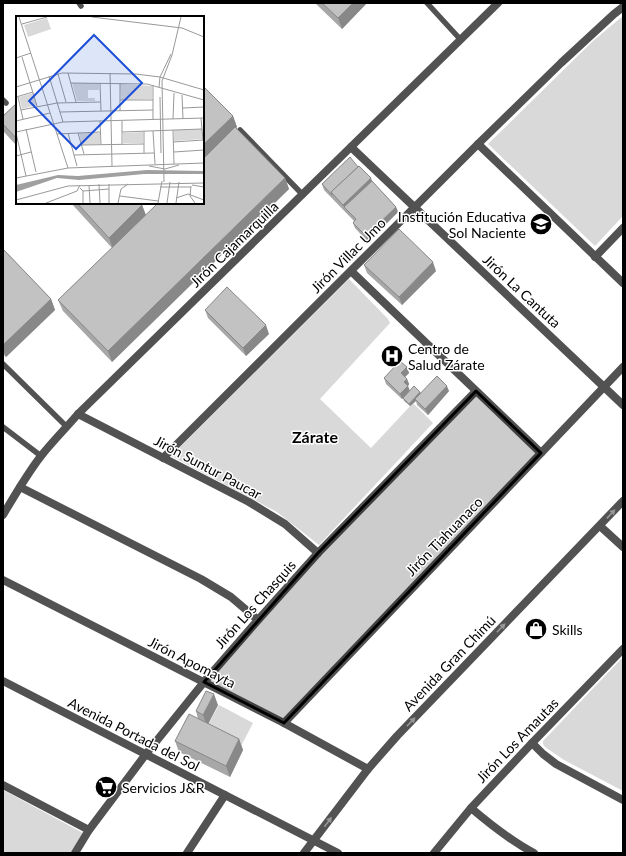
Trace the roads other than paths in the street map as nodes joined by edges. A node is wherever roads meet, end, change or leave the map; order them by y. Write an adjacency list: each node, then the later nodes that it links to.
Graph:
1 (427, 3): 4 (lane)
2 (498, 3): 4 (street, Jirón Cajamarquilla)
3 (623, 7): 6 (street, Jirón Villac Umo)
4 (460, 39): 7 (street, Jirón Cajamarquilla)
5 (240, 130): 8 (lane)
6 (478, 144): 9 (street, Jirón Villac Umo); 11 (street)
7 (351, 147): 8 (street, Jirón Cajamarquilla); 9 (street, Jirón La Cantuta)
8 (303, 194): 19 (street, Jirón Cajamarquilla)
9 (415, 208): 12 (street, Jirón Villac Umo); 16 (street, Jirón La Cantuta)
10 (623, 228): 11 (street)
11 (595, 257): 13 (street)
12 (351, 271): 17 (street); 24 (street, Jirón Villac Umo)
13 (623, 284)
14 (3, 364): 21 (lane)
15 (623, 367): 16 (street, Jirón Tiahuanaco)
16 (604, 386): 18 (street, Jirón La Cantuta); 22 (street, Jirón Tiahuanaco)
17 (476, 391): 22 (street); 30 (street, Jirón Los Chasquis)
18 (623, 404)
19 (78, 414): 21 (street, Jirón Cajamarquilla); 24 (street, Jirón Suntur Paucar)
20 (3, 427): 23 (lane)
21 (66, 427): 23 (street, Jirón Cajamarquilla)
22 (541, 453): 36 (street, Jirón Tiahuanaco)
23 (41, 456): 25 (street, Jirón Cajamarquilla)
24 (163, 458): 30 (street, Jirón Suntur Paucar)
25 (20, 487): 27 (street, Jirón Cajamarquilla); 32 (street)
26 (623, 501): 28 (street, Avenida Gran Chimú, one-way to 26)
27 (3, 515)
28 (600, 526): 29 (street); 39 (street, Avenida Gran Chimú, one-way to 28)
29 (623, 547)
30 (318, 553): 32 (street, Jirón Los Chasquis)
31 (3, 580): 35 (street, Jirón Apomayta)
32 (258, 620): 35 (street, Jirón Los Chasquis)
33 (623, 649): 37 (street, Jirón Los Amautas)
34 (3, 682): 38 (street, Avenida Portada del Sol)
35 (204, 682): 36 (street, Jirón Apomayta); 38 (street, Jirón Los Chasquis)
36 (284, 723): 39 (street, Jirón Apomayta)
37 (532, 743): 42 (street); 43 (street, Jirón Los Amautas)
38 (146, 754): 41 (street, Avenida Portada del Sol); 44 (street, Jirón Los Chasquis)
39 (368, 769): 45 (street, Avenida Gran Chimú, one-way to 39)
40 (3, 785): 44 (street)
41 (225, 795): 45 (street, Avenida Portada del Sol); 47 (street)
42 (623, 800)
43 (471, 808): 50 (street, Jirón Los Amautas); 51 (street)
44 (89, 830): 46 (street, Jirón Los Chasquis)
45 (313, 840): 48 (street, Avenida Gran Chimú); 49 (street, Avenida Portada del Sol)
46 (75, 853)
47 (187, 853)
48 (304, 853)
49 (338, 853)
50 (434, 853)
51 (534, 853)

